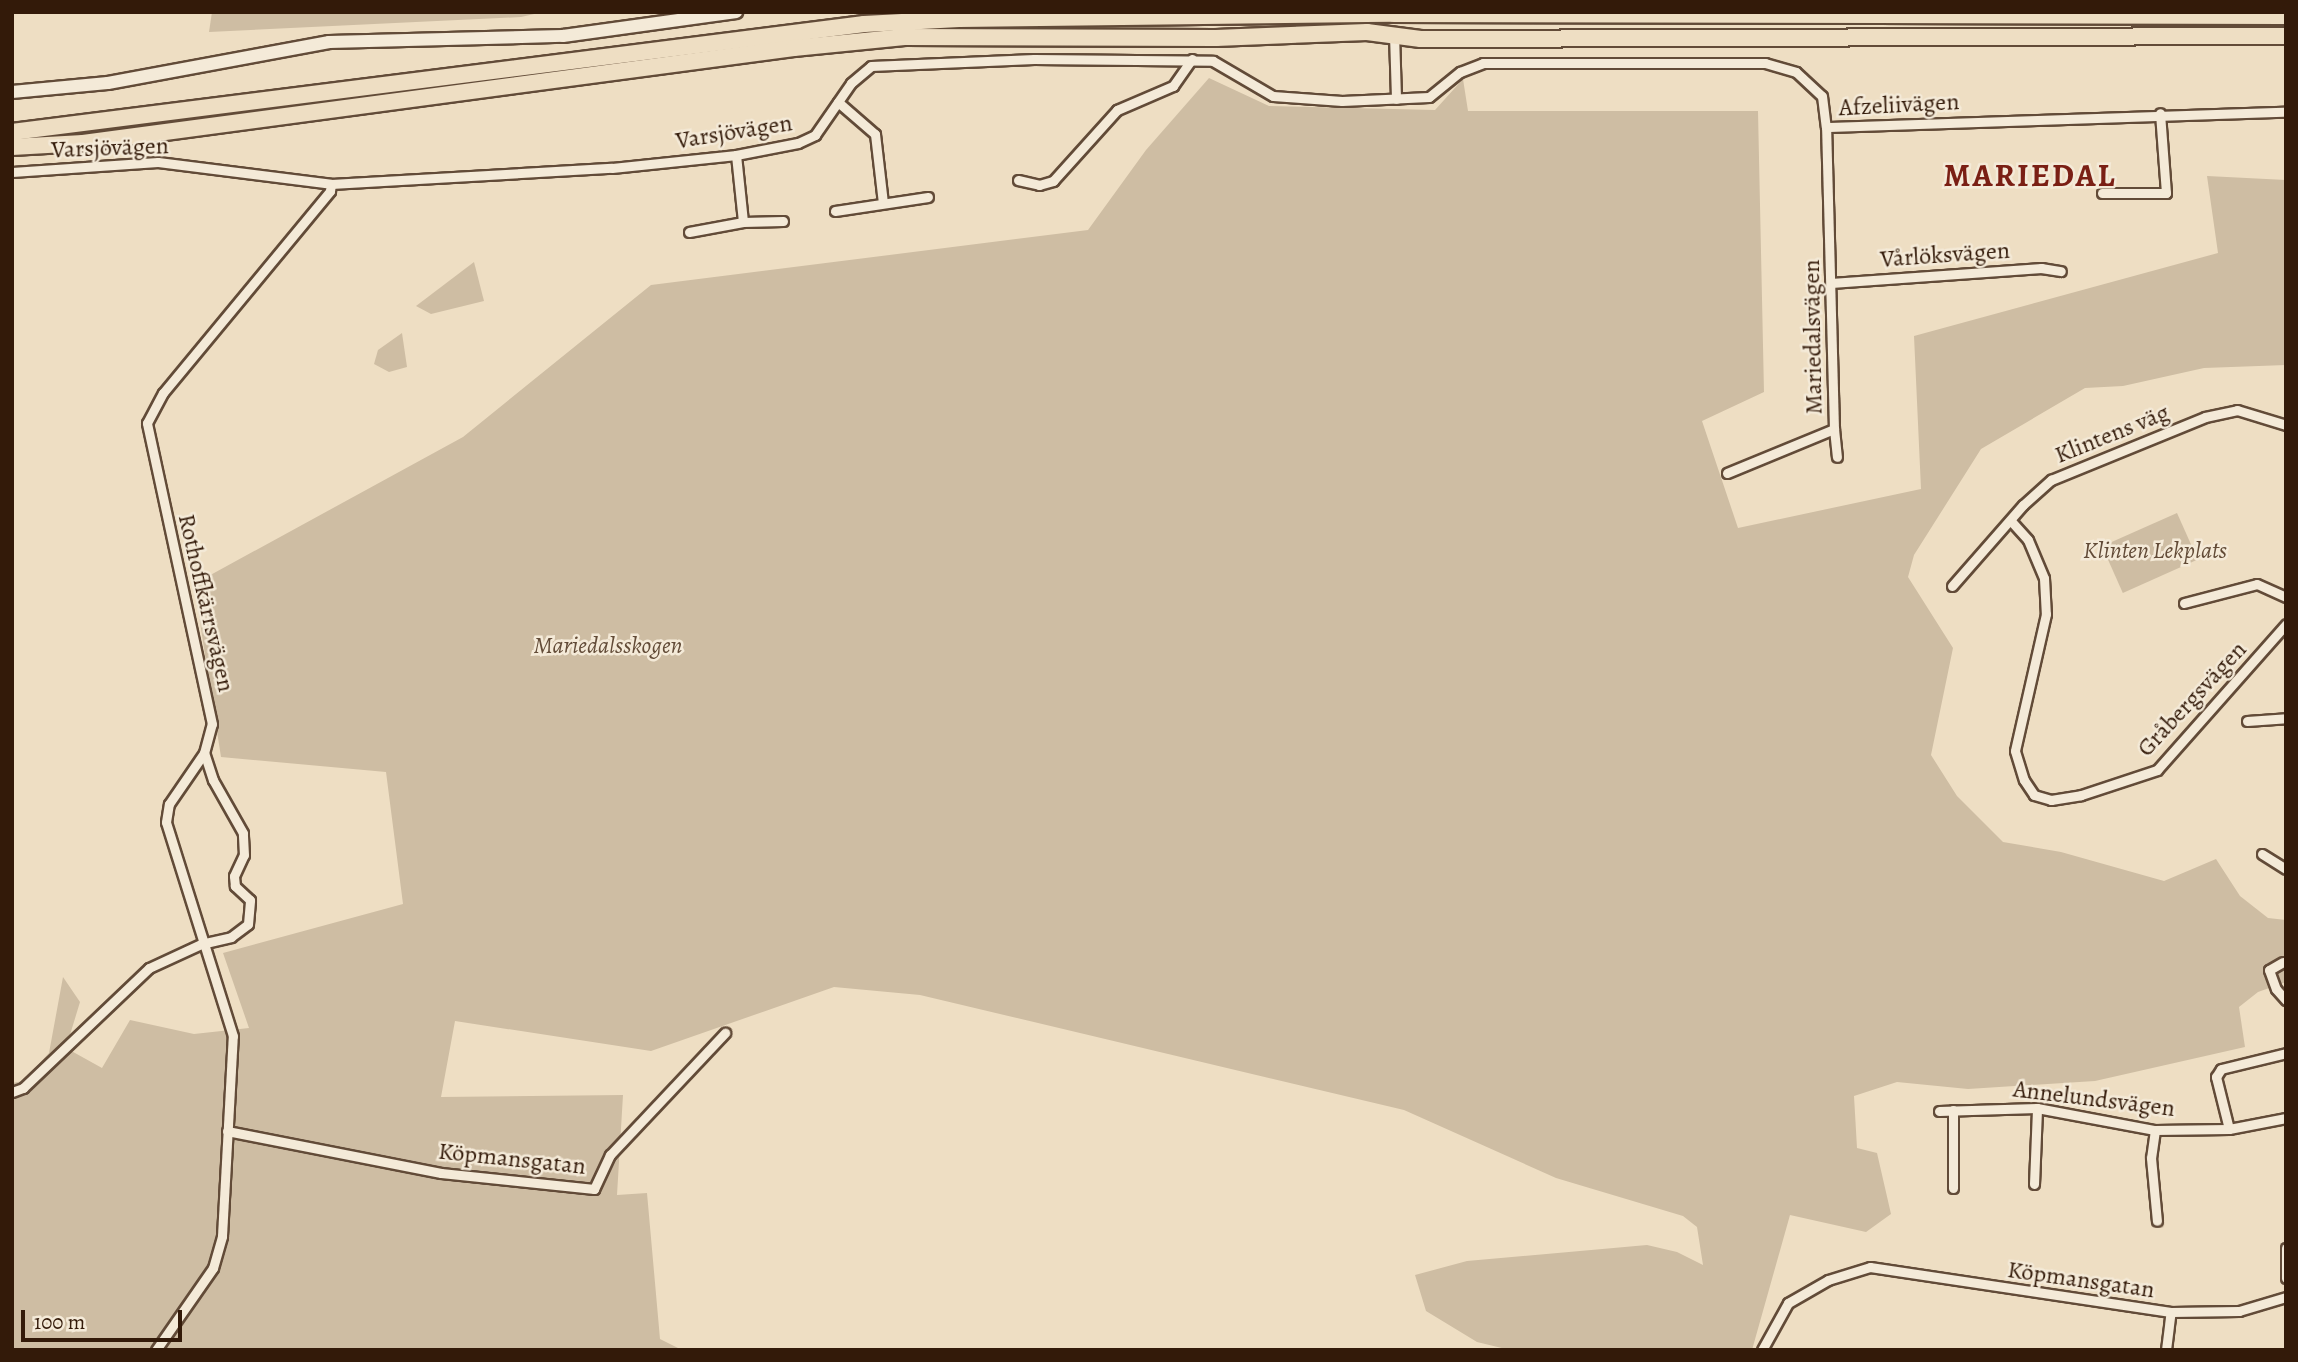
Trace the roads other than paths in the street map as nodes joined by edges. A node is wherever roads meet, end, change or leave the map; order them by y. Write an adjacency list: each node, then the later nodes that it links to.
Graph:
1 (736, 12): 7 (street)
2 (1394, 13): 3 (highway); 4 (street); 13 (highway)
3 (2286, 16)
4 (1394, 34): 5 (highway); 8 (street); 14 (highway)
5 (2286, 36)
6 (1192, 59): 8 (street, Varsjövägen); 9 (street, Varsjövägen); 17 (street)
7 (12, 92)
8 (1396, 99): 12 (street, Afzeliivägen)
9 (838, 102): 15 (street, Varsjövägen); 21 (street)
10 (2286, 112): 11 (street, Afzeliivägen)
11 (2160, 113): 12 (street, Afzeliivägen); 19 (street)
12 (1826, 127): 27 (street, Mariedalsvägen)
13 (12, 132)
14 (12, 148)
15 (736, 155): 18 (street, Varsjövägen); 24 (street)
16 (12, 172): 18 (street, Varsjövägen)
17 (1018, 180)
18 (331, 184): 39 (street, Rothoffkärrsvägen)
19 (2102, 193)
20 (928, 197): 21 (street)
21 (883, 203): 22 (street)
22 (835, 211)
23 (783, 221): 24 (street)
24 (743, 222): 25 (street)
25 (689, 232)
26 (2060, 271): 27 (street, Vårlöksvägen)
27 (1831, 283): 29 (street, Mariedalsvägen)
28 (2286, 425): 32 (street, Klintens väg)
29 (1835, 429): 30 (street); 31 (street, Mariedalsvägen)
30 (1837, 457)
31 (1727, 473)
32 (2011, 522): 33 (street, Klintens väg); 36 (street, Gråbergsvägen)
33 (1952, 586)
34 (2286, 597): 35 (street)
35 (2184, 603)
36 (2286, 624)
37 (2286, 718): 38 (street)
38 (2247, 721)
39 (204, 753): 42 (street, Rothoffkärrsvägen); 42 (street)
40 (2262, 854): 41 (street)
41 (2286, 869)
42 (201, 944): 47 (street); 54 (street, Rothoffkärrsvägen)
43 (2283, 962): 44 (street)
44 (2286, 1000)
45 (724, 1033): 54 (street, Köpmansgatan)
46 (2286, 1053): 52 (street)
47 (12, 1092)
48 (2037, 1108): 49 (street, Annelundsvägen); 53 (street, Annelundsvägen); 55 (street)
49 (1953, 1110): 50 (street, Annelundsvägen); 56 (street)
50 (1939, 1111)
51 (2286, 1118): 52 (street, Annelundsvägen)
52 (2229, 1129): 53 (street, Annelundsvägen)
53 (2155, 1130): 57 (street)
54 (227, 1132): 62 (street, Rothoffkärrsvägen)
55 (2034, 1184)
56 (1953, 1188)
57 (2157, 1221)
58 (2286, 1248): 59 (street)
59 (2286, 1278)
60 (2286, 1297): 61 (street, Köpmansgatan)
61 (2171, 1312): 63 (street, Köpmansgatan); 64 (street)
62 (156, 1350)
63 (1762, 1350)
64 (2166, 1350)

